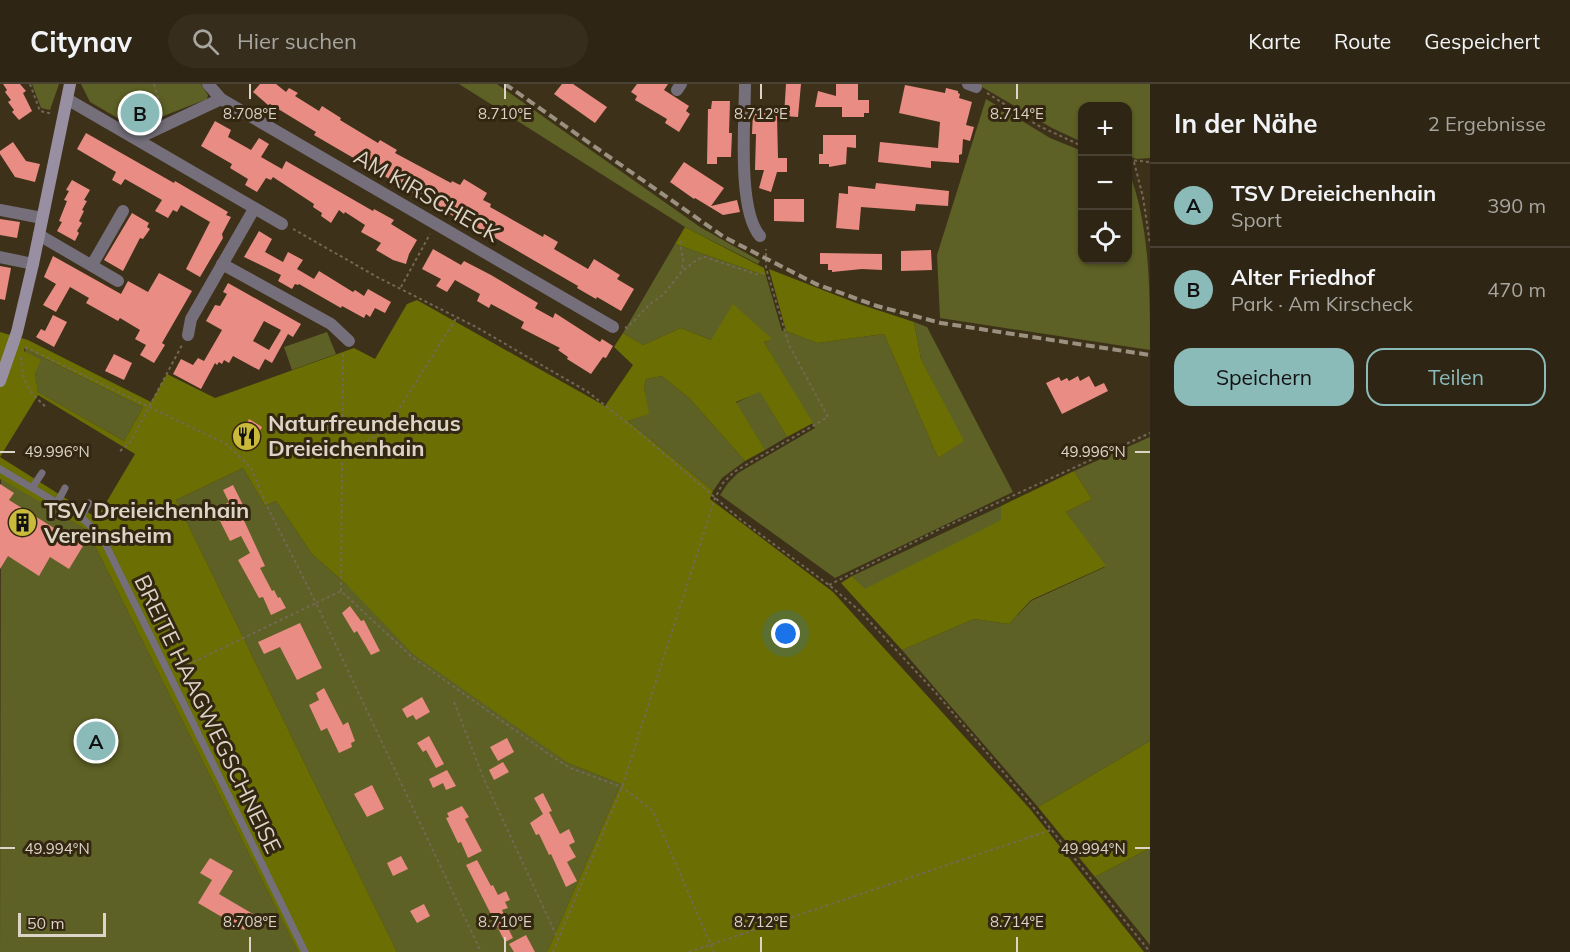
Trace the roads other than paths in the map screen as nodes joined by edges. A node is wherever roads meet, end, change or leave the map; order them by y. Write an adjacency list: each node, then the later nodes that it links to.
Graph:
1 (70, 84): 4 (street)
2 (208, 84): 5 (street, AM KIRSCHECK)
3 (745, 84): 13 (street)
4 (67, 99): 6 (street); 10 (street)
5 (220, 99): 6 (street); 19 (street, AM KIRSCHECK)
6 (136, 138): 7 (street)
7 (254, 208): 11 (street); 16 (street)
8 (0, 210): 10 (street)
9 (123, 211): 17 (street)
10 (42, 218): 12 (street)
11 (282, 224)
12 (39, 235): 15 (street); 17 (street)
13 (760, 236)
14 (0, 257): 15 (street)
15 (33, 264): 22 (street)
16 (222, 264): 20 (street); 21 (street)
17 (92, 265): 18 (street)
18 (118, 280)
19 (613, 327)
20 (188, 335)
21 (349, 341)
22 (0, 381)
23 (0, 469): 25 (lane, BREITE HAAGWEGSCHNEISE)
24 (42, 473): 25 (lane)
25 (32, 488): 27 (lane, BREITE HAAGWEGSCHNEISE)
26 (65, 488): 27 (lane)
27 (57, 502): 29 (lane, BREITE HAAGWEGSCHNEISE)
28 (89, 503): 29 (lane)
29 (81, 517): 30 (lane, BREITE HAAGWEGSCHNEISE)
30 (305, 952)

